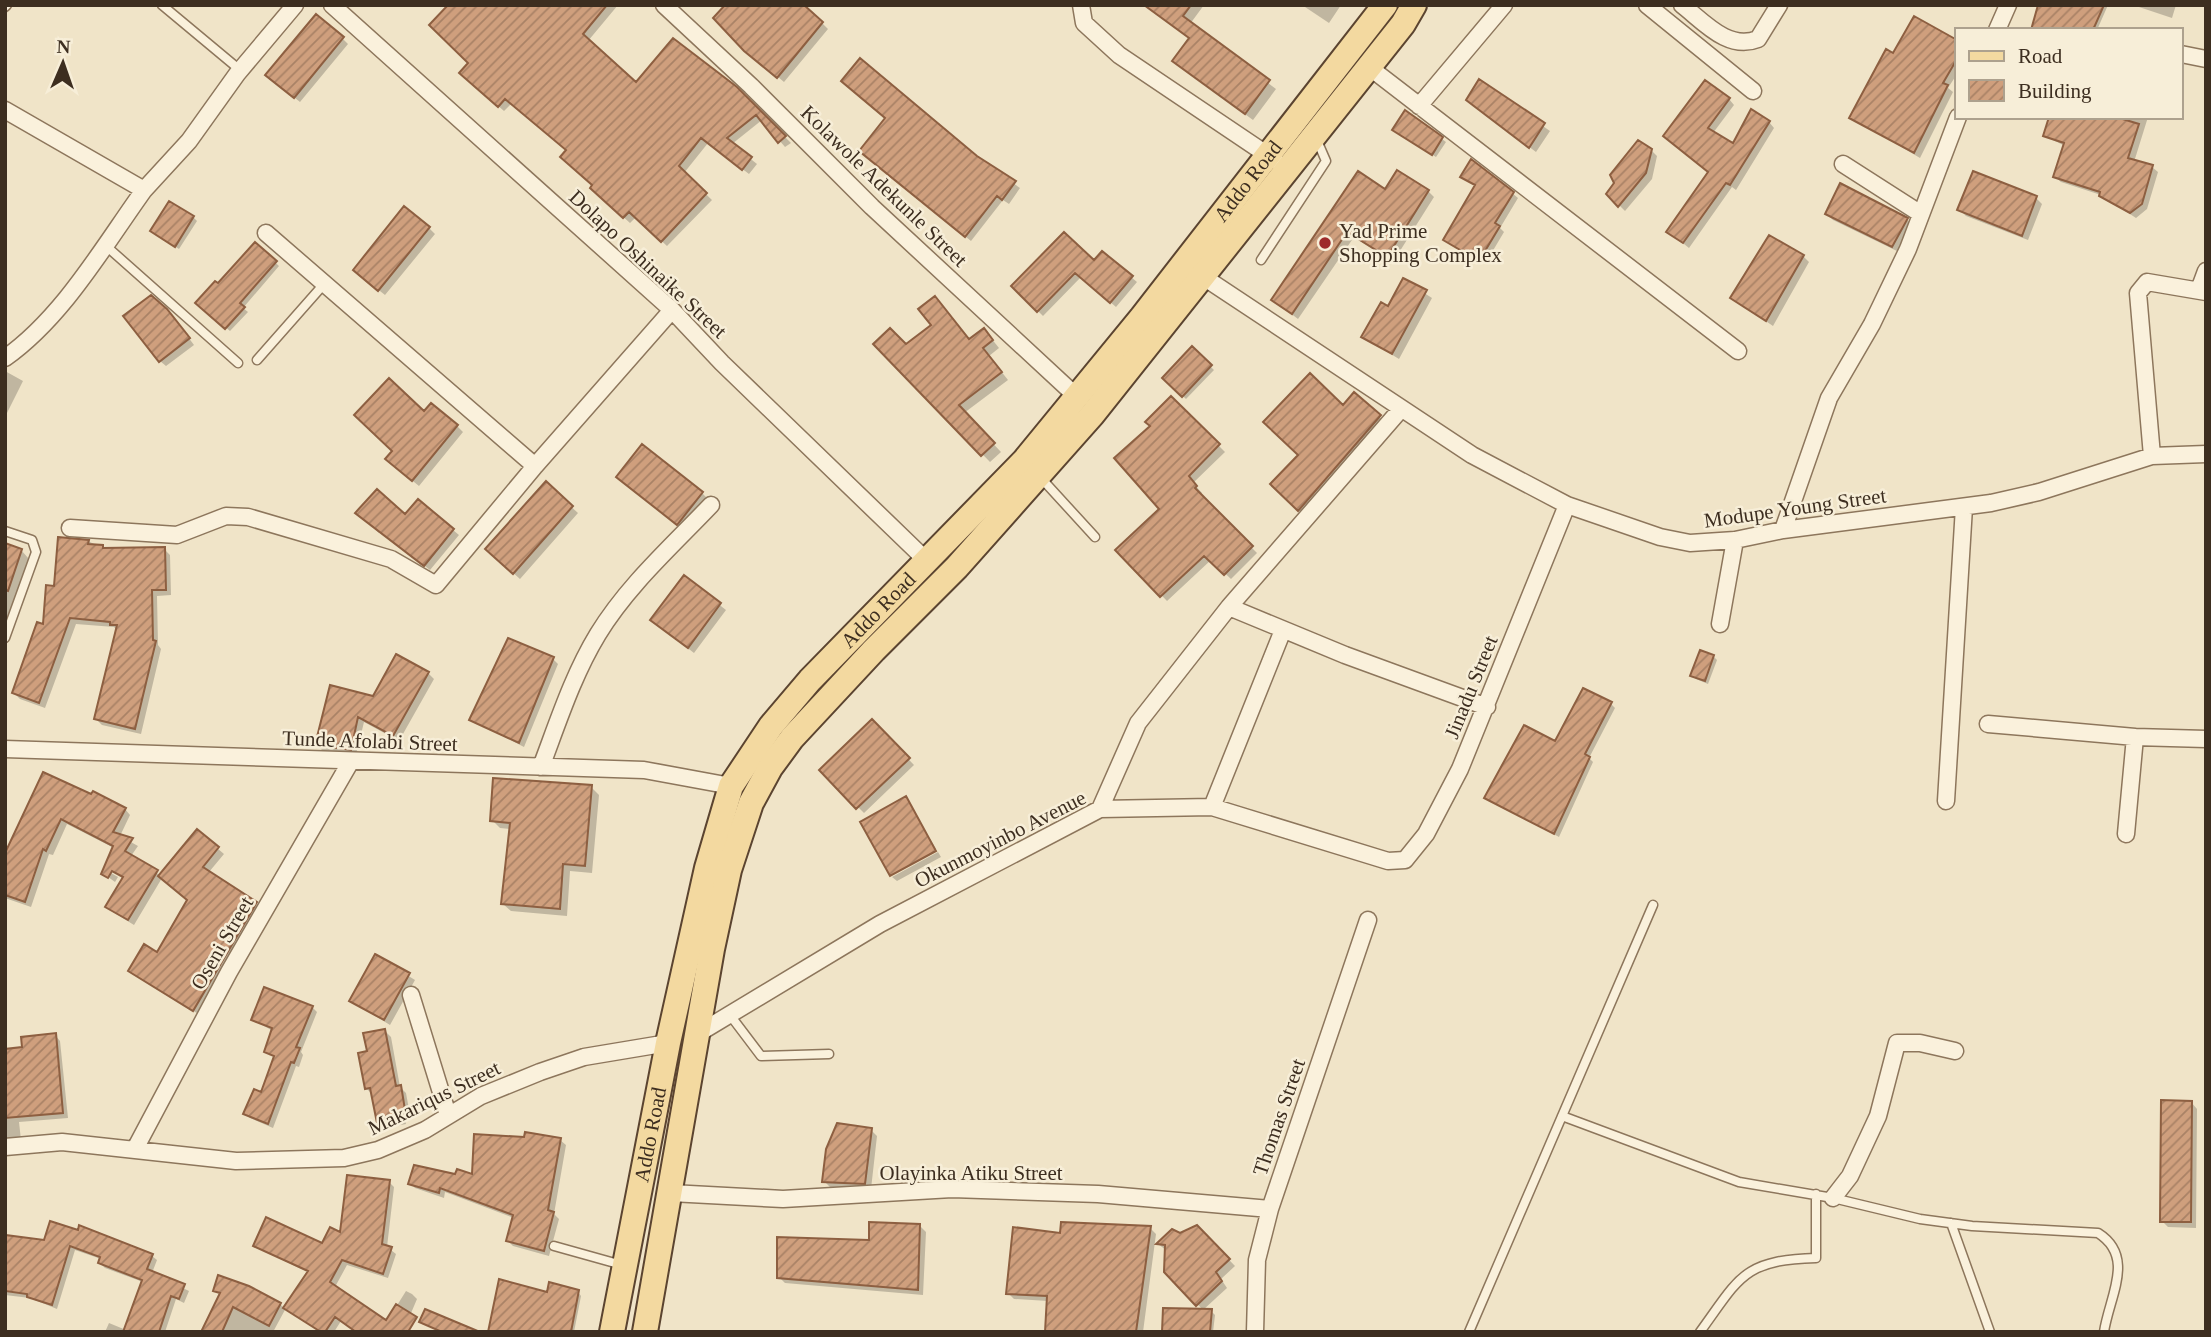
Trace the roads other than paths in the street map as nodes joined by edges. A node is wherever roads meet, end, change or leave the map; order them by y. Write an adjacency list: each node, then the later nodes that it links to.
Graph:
1 (162, 5): 17 (lane)
2 (295, 5): 17 (street)
3 (332, 5): 34 (street, Dolapo Oshinaike Street)
4 (664, 5): 39 (street, Kolawole Adekunle Street)
5 (1081, 5): 23 (street)
6 (1385, 5): 23 (main road, Addo Road)
7 (1414, 5): 16 (main road, Addo Road)
8 (1504, 5): 19 (street)
9 (1647, 5): 18 (street)
10 (1682, 5): 11 (street)
11 (1779, 5)
12 (2008, 5): 13 (street)
13 (1998, 28)
14 (2183, 54): 15 (street)
15 (2206, 59)
16 (1369, 66): 19 (street); 22 (main road, Addo Road)
17 (240, 70): 25 (street)
18 (1753, 91)
19 (1419, 106): 35 (street)
20 (5, 110): 25 (street)
21 (1957, 119): 26 (street)
22 (1313, 134): 23 (main road, Addo Road); 29 (lane)
23 (1277, 162): 31 (main road, Addo Road); 39 (main road, Addo Road)
24 (1843, 164): 26 (street)
25 (145, 190): 28 (street)
26 (1921, 214): 49 (street)
27 (266, 233): 32 (street)
28 (104, 245): 36 (street); 38 (lane)
29 (1261, 260)
30 (2206, 271): 33 (street)
31 (1202, 276): 40 (street, Modupe Young Street); 44 (main road, Addo Road)
32 (326, 282): 37 (lane); 43 (street)
33 (2203, 291): 42 (street)
34 (672, 310): 43 (street); 53 (street, Dolapo Oshinaike Street)
35 (1738, 351)
36 (5, 358)
37 (257, 360)
38 (238, 363)
39 (1076, 396): 53 (main road, Addo Road)
40 (1401, 410): 46 (street, Modupe Young Street); 54 (street)
41 (2206, 453): 42 (street, Modupe Young Street)
42 (2152, 456): 47 (street, Modupe Young Street)
43 (535, 466): 48 (street)
44 (1039, 476): 51 (lane); 75 (main road, Addo Road)
45 (711, 505): 64 (street)
46 (1567, 505): 52 (street, Modupe Young Street); 58 (street, Jinadu Street)
47 (1964, 507): 49 (street, Modupe Young Street); 66 (street)
48 (70, 528)
49 (1783, 530): 52 (street, Modupe Young Street)
50 (5, 531): 57 (lane)
51 (1095, 537)
52 (1735, 540): 55 (street)
53 (928, 562): 65 (main road, Addo Road)
54 (1228, 607): 56 (street); 68 (street)
55 (1720, 624)
56 (1283, 630): 58 (street); 67 (street)
57 (5, 638)
58 (1487, 706): 70 (street, Jinadu Street)
59 (1988, 724): 60 (street)
60 (2135, 737): 61 (street); 69 (street)
61 (2206, 739)
62 (5, 748): 63 (street, Tunde Afolabi Street)
63 (351, 761): 64 (street, Tunde Afolabi Street); 82 (street, Oseni Street)
64 (541, 767): 65 (street, Tunde Afolabi Street)
65 (731, 786): 76 (main road, Addo Road)
66 (1946, 801)
67 (1212, 807): 68 (street, Okunmoyinbo Avenue); 70 (street, Okunmoyinbo Avenue)
68 (1100, 809): 74 (street, Okunmoyinbo Avenue)
69 (2126, 834)
70 (1388, 860)
71 (1653, 905): 80 (lane)
72 (1368, 920): 85 (street, Thomas Street)
73 (411, 995): 79 (street)
74 (730, 1015): 75 (street, Okunmoyinbo Avenue); 78 (lane)
75 (699, 1033): 83 (main road, Addo Road)
76 (668, 1044): 79 (street, Makariqus Street); 88 (main road, Addo Road)
77 (1955, 1051): 84 (street)
78 (829, 1054)
79 (448, 1115): 82 (street, Makariqus Street)
80 (1562, 1116): 84 (lane); 92 (lane)
81 (5, 1147): 82 (street, Makariqus Street)
82 (135, 1149)
83 (671, 1193): 85 (street, Olayinka Atiku Street); 90 (main road, Addo Road)
84 (1825, 1196): 86 (lane); 93 (lane)
85 (1270, 1209): 91 (street, Thomas Street)
86 (1951, 1223): 94 (lane); 95 (lane)
87 (554, 1246): 88 (lane)
88 (625, 1266): 89 (main road, Addo Road)
89 (612, 1332)
90 (645, 1332)
91 (1255, 1332)
92 (1469, 1332)
93 (1700, 1332)
94 (1990, 1332)
95 (2104, 1332)

